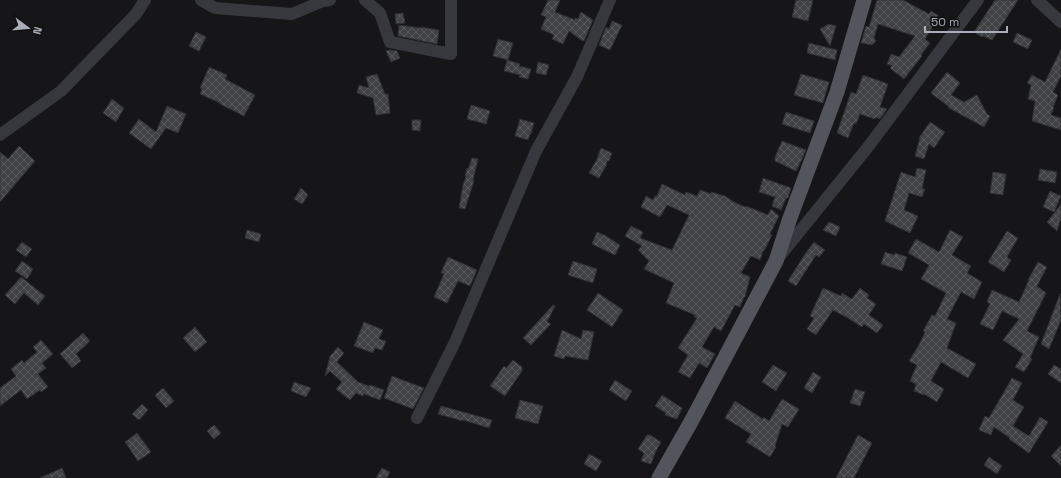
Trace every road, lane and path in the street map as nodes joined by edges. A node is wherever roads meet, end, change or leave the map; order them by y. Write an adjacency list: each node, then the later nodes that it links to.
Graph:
1 (145, 0): 11 (street)
2 (201, 0): 3 (street)
3 (330, 0)
4 (365, 0): 5 (street)
5 (450, 0)
6 (610, 0): 13 (street)
7 (864, 0): 12 (main road)
8 (978, 0): 12 (street)
9 (1037, 0): 10 (street)
10 (1061, 22)
11 (0, 135)
12 (776, 261): 14 (main road)
13 (417, 418)
14 (659, 478)

